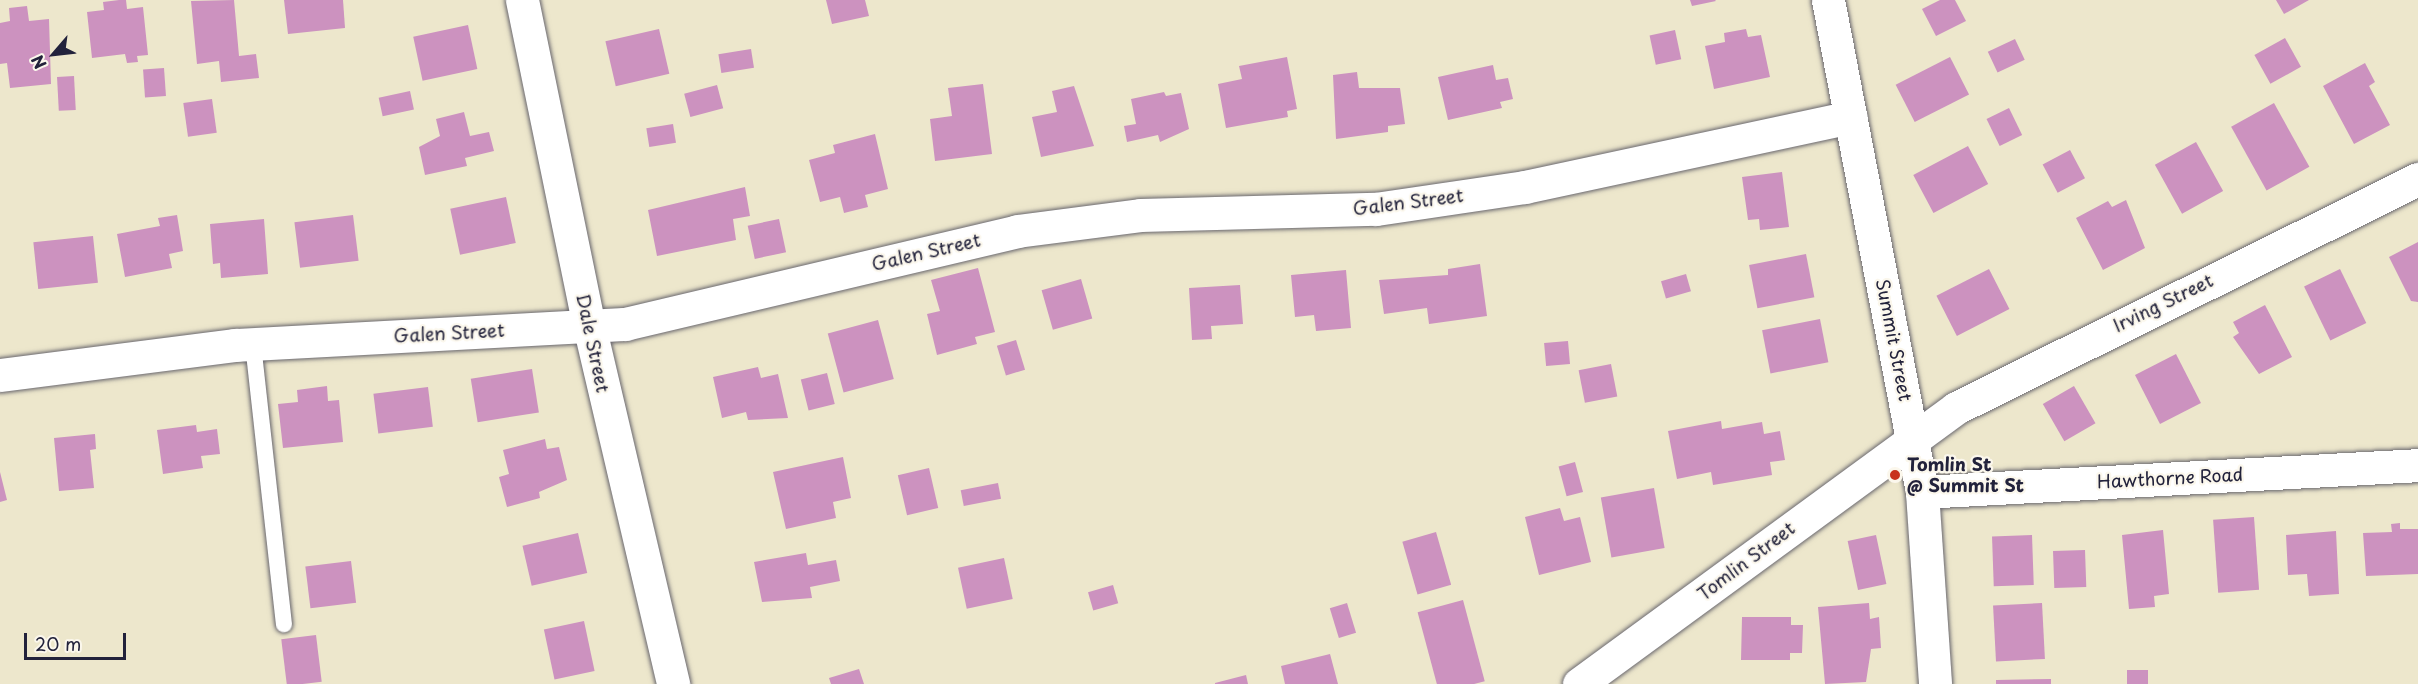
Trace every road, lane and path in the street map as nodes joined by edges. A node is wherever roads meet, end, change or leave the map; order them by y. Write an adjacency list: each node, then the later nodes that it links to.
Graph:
1 (522, 0): 5 (street, Dale Street)
2 (1828, 0): 3 (street, Summit Street)
3 (1851, 117): 5 (street, Galen Street); 8 (street, Summit Street)
4 (2418, 179): 8 (street, Irving Street)
5 (589, 325): 6 (street, Galen Street); 12 (street, Dale Street)
6 (253, 344): 7 (street, Galen Street); 11 (lane)
7 (0, 375)
8 (1913, 437): 10 (street, Summit Street); 13 (street, Tomlin Street)
9 (2418, 465): 10 (street, Hawthorne Road)
10 (1922, 492): 14 (street, Summit Street)
11 (284, 624)
12 (673, 684)
13 (1580, 684)
14 (1935, 684)

